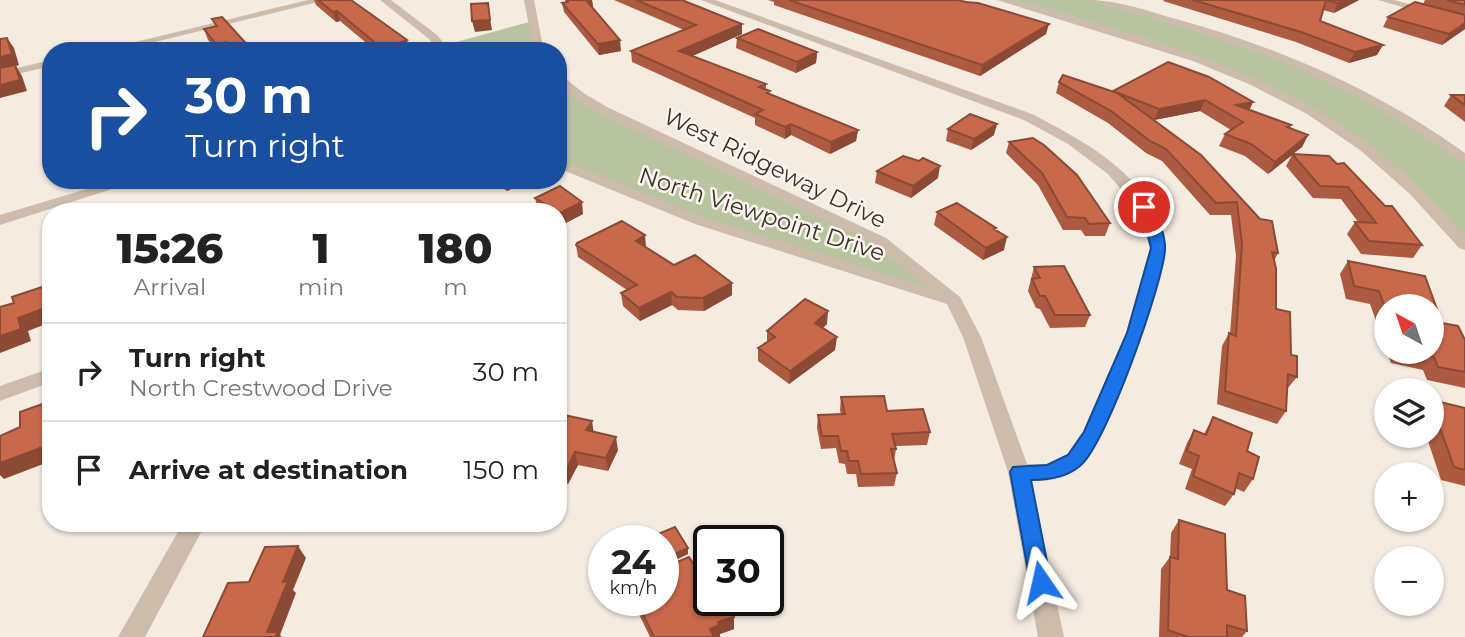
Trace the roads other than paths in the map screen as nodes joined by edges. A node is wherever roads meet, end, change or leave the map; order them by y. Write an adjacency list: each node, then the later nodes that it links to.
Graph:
1 (321, 0): 9 (street)
2 (385, 0): 12 (street)
3 (529, 0): 13 (street)
4 (706, 0): 27 (street)
5 (1002, 0): 23 (street)
6 (1094, 0): 17 (street)
7 (1383, 0): 8 (street)
8 (1465, 22)
9 (161, 37): 10 (street); 11 (street)
10 (140, 42)
11 (165, 42)
12 (437, 42)
13 (537, 42)
14 (42, 65): 15 (street)
15 (0, 75)
16 (567, 85): 24 (street, West Ridgeway Drive)
17 (1465, 159)
18 (567, 167): 24 (street, North Viewpoint Drive)
19 (103, 189): 20 (street)
20 (57, 203)
21 (42, 207): 22 (street)
22 (0, 220)
23 (1465, 245)
24 (954, 301): 27 (street, West Ridgeway Drive)
25 (42, 378): 26 (street)
26 (0, 394)
27 (1019, 472): 30 (street, West Ridgeway Drive)
28 (190, 532): 29 (street)
29 (131, 637)
30 (1051, 637)

